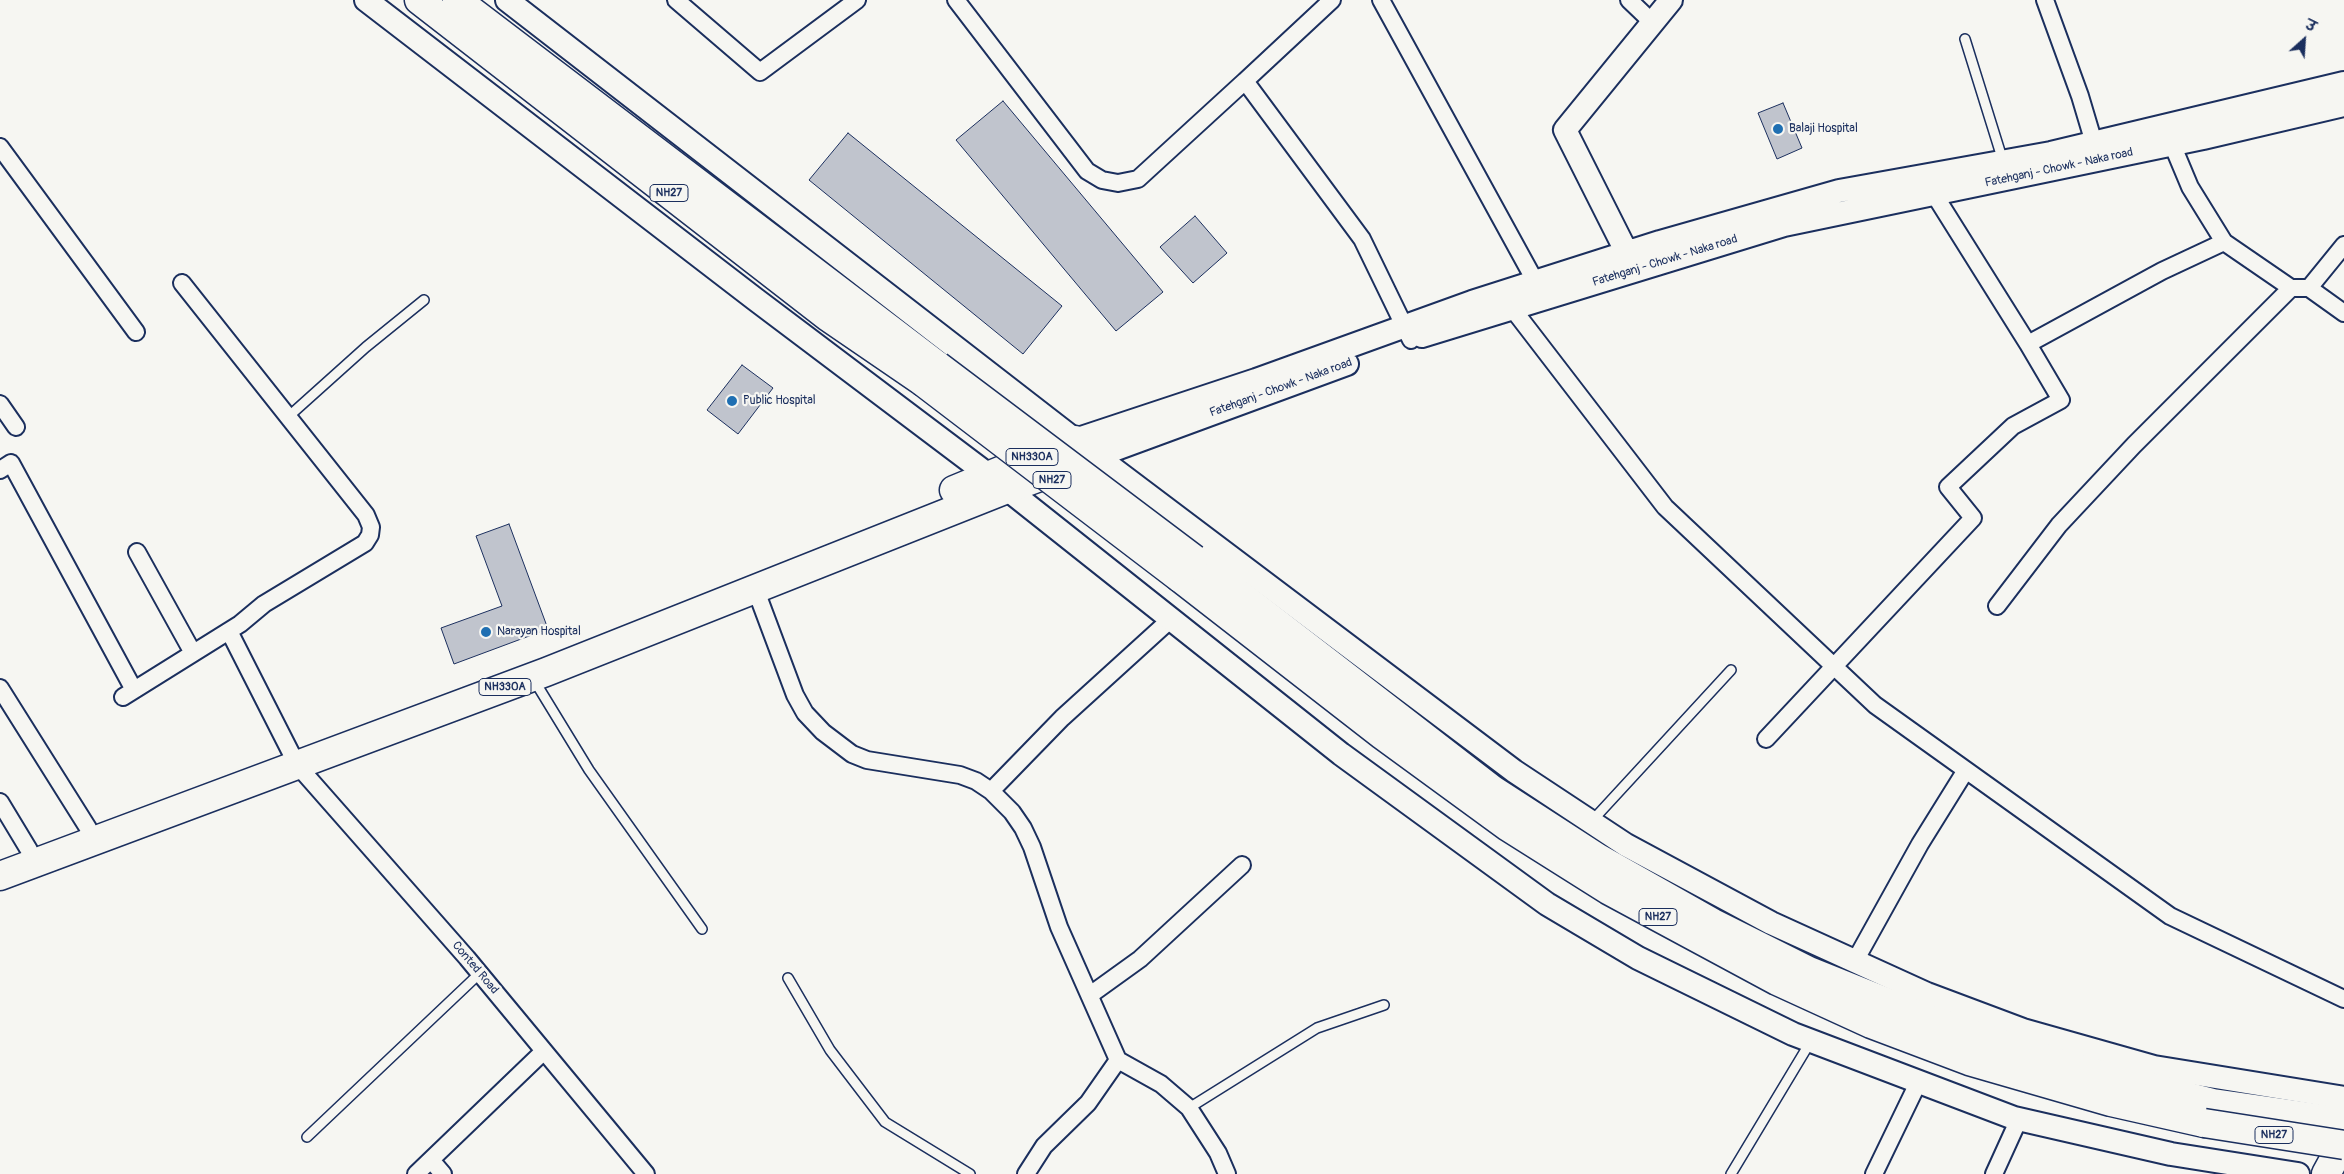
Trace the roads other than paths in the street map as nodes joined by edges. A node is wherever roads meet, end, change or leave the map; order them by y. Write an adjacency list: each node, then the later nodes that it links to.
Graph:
1 (366, 0): 43 (street)
2 (419, 0): 36 (highway, NH27)
3 (457, 0): 36 (highway, NH27)
4 (507, 0): 40 (street)
5 (676, 0): 12 (street)
6 (956, 0): 15 (street)
7 (1332, 0): 15 (street)
8 (1381, 0): 29 (street)
9 (1629, 0): 13 (street)
10 (1671, 0): 13 (street)
11 (2044, 0): 18 (street)
12 (851, 2)
13 (1653, 23): 25 (street)
14 (1965, 40): 21 (lane)
15 (1246, 81): 34 (street)
16 (2344, 83): 18 (street)
17 (2344, 104): 19 (street, Fatehganj - Chowk - Naka road)
18 (2094, 143): 21 (street)
19 (2172, 144): 21 (street, Fatehganj - Chowk - Naka road); 23 (street)
20 (0, 147): 33 (street)
21 (2006, 170): 22 (street, Fatehganj - Chowk - Naka road); 25 (street)
22 (1934, 194): 25 (street, Fatehganj - Chowk - Naka road); 35 (street)
23 (2224, 242): 27 (street); 35 (street)
24 (2344, 245): 28 (street)
25 (1631, 261): 29 (street)
26 (182, 283): 38 (street)
27 (2292, 288): 28 (street); 46 (street)
28 (2309, 288): 32 (street)
29 (1540, 290): 31 (street, Fatehganj - Chowk - Naka road); 34 (street)
30 (424, 300): 38 (lane)
31 (1512, 308): 34 (street, Fatehganj - Chowk - Naka road); 50 (street)
32 (2344, 313)
33 (136, 332)
34 (1408, 333): 40 (street); 41 (street, Fatehganj - Chowk - Naka road)
35 (2028, 344): 50 (street)
36 (931, 374): 78 (highway, NH27, bridge)
37 (0, 404): 39 (street)
38 (288, 418): 48 (street)
39 (16, 427)
40 (1075, 440): 41 (street); 43 (highway, NH330A)
41 (1097, 456): 43 (highway, Fatehganj - Chowk - Naka road / NH330A); 59 (street)
42 (0, 470): 49 (street)
43 (998, 482): 45 (highway, NH330A); 47 (street); 55 (highway, NH330A)
44 (137, 552): 49 (street)
45 (755, 588): 52 (highway, NH330A); 57 (street)
46 (1997, 606)
47 (1171, 619): 57 (street); 72 (street)
48 (229, 631): 49 (street); 55 (street, Conted Road)
49 (193, 653)
50 (1834, 666): 54 (street); 56 (street)
51 (1731, 670): 59 (lane)
52 (532, 677): 55 (highway, NH330A); 65 (lane)
53 (0, 688): 60 (street)
54 (1766, 740)
55 (294, 760): 60 (highway, NH330A); 64 (highway, NH330A); 67 (street, Conted Road)
56 (1966, 770): 66 (street); 70 (street)
57 (991, 791): 69 (street)
58 (0, 802): 61 (street)
59 (1591, 822): 66 (street)
60 (88, 828): 61 (highway, NH330A)
61 (29, 850): 62 (highway, NH330A)
62 (0, 860)
63 (1242, 865): 69 (street)
64 (0, 876)
65 (702, 929)
66 (1855, 961): 76 (street)
67 (480, 973): 73 (street, Conted Road); 81 (lane)
68 (788, 978): 87 (lane)
69 (1090, 995): 74 (street)
70 (2344, 999)
71 (1384, 1005): 77 (lane)
72 (1811, 1041): 75 (street); 90 (lane)
73 (544, 1051): 83 (street); 86 (street, Conted Road)
74 (1118, 1060): 77 (street); 88 (street)
75 (1918, 1083): 79 (street); 91 (street)
76 (2344, 1098)
77 (1189, 1108): 89 (street)
78 (2209, 1113): 80 (highway, NH27); 82 (highway, NH27, bridge)
79 (2019, 1119): 92 (street); 93 (street)
80 (2344, 1122)
81 (307, 1137)
82 (2344, 1143): 94 (highway)
83 (431, 1160): 84 (street); 85 (street)
84 (416, 1174)
85 (443, 1174)
86 (646, 1174)
87 (970, 1174)
88 (1026, 1174)
89 (1227, 1174)
90 (1731, 1174)
91 (1874, 1174)
92 (1994, 1174)
93 (2298, 1174)
94 (2326, 1174)

